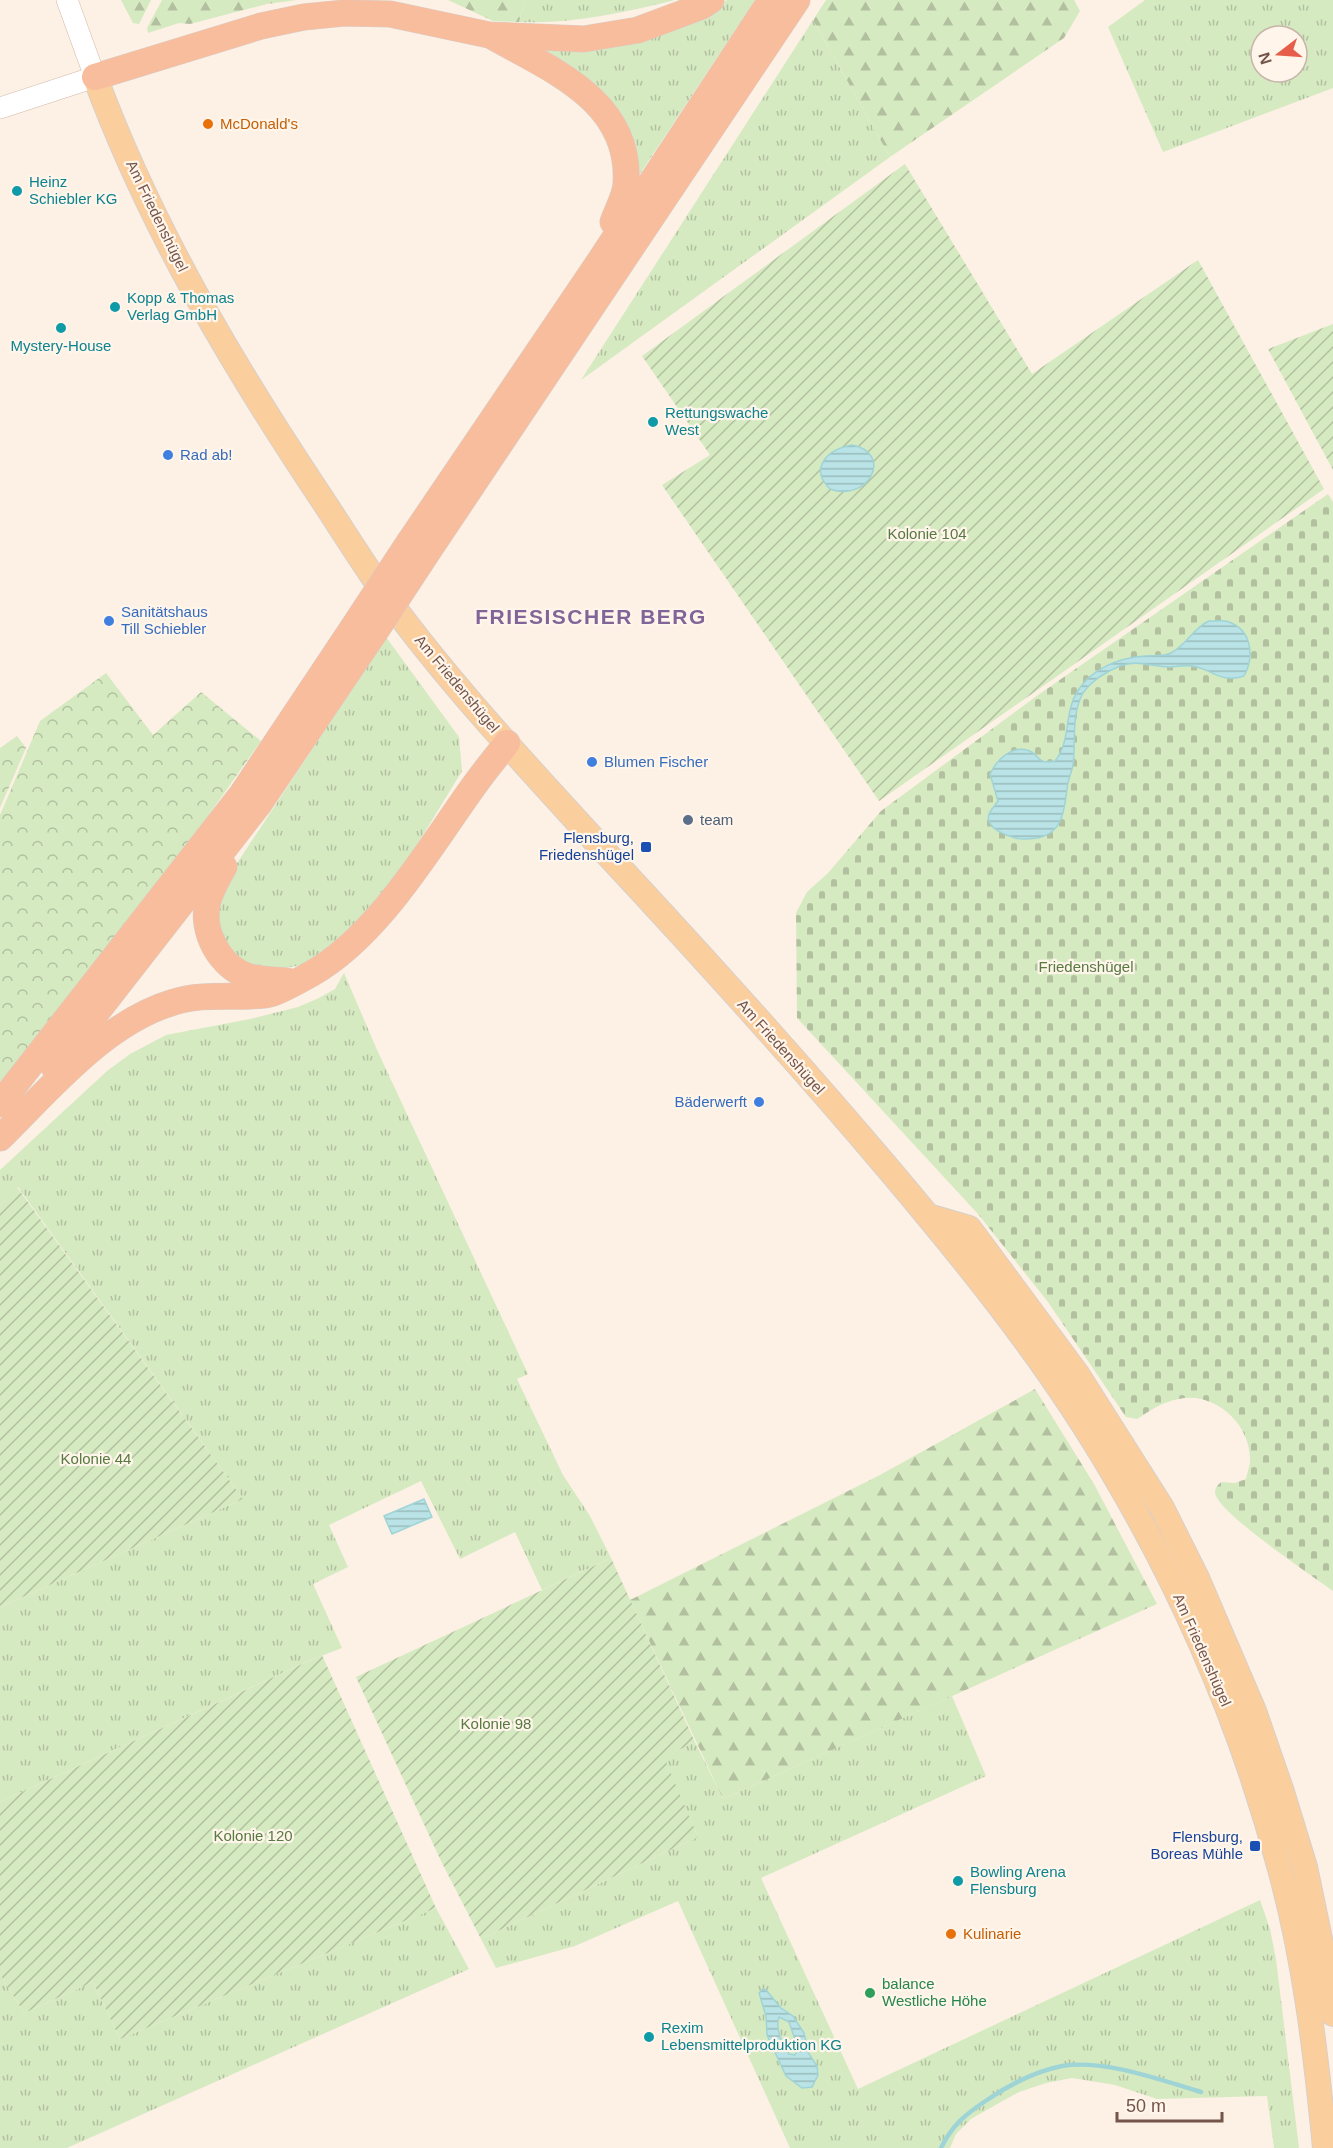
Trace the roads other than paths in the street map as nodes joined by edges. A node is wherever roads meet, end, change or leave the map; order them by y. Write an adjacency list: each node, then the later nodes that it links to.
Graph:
1 (67, 0): 6 (main road)
2 (711, 0): 5 (highway)
3 (771, 0): 8 (highway)
4 (797, 0): 9 (highway)
5 (489, 35): 6 (highway); 8 (highway)
6 (95, 77): 7 (main road); 11 (main road, Am Friedenshügel)
7 (0, 108)
8 (599, 262): 9 (highway)
9 (416, 550): 10 (highway, bridge)
10 (366, 626): 12 (highway); 14 (highway)
11 (507, 743): 13 (highway); 16 (main road, Am Friedenshügel)
12 (259, 804): 13 (highway); 15 (highway)
13 (295, 982): 15 (highway)
14 (0, 1104)
15 (0, 1137)
16 (928, 1216): 17 (main road, Am Friedenshügel); 18 (main road, Am Friedenshügel)
17 (1333, 2014)
18 (1325, 2148)

